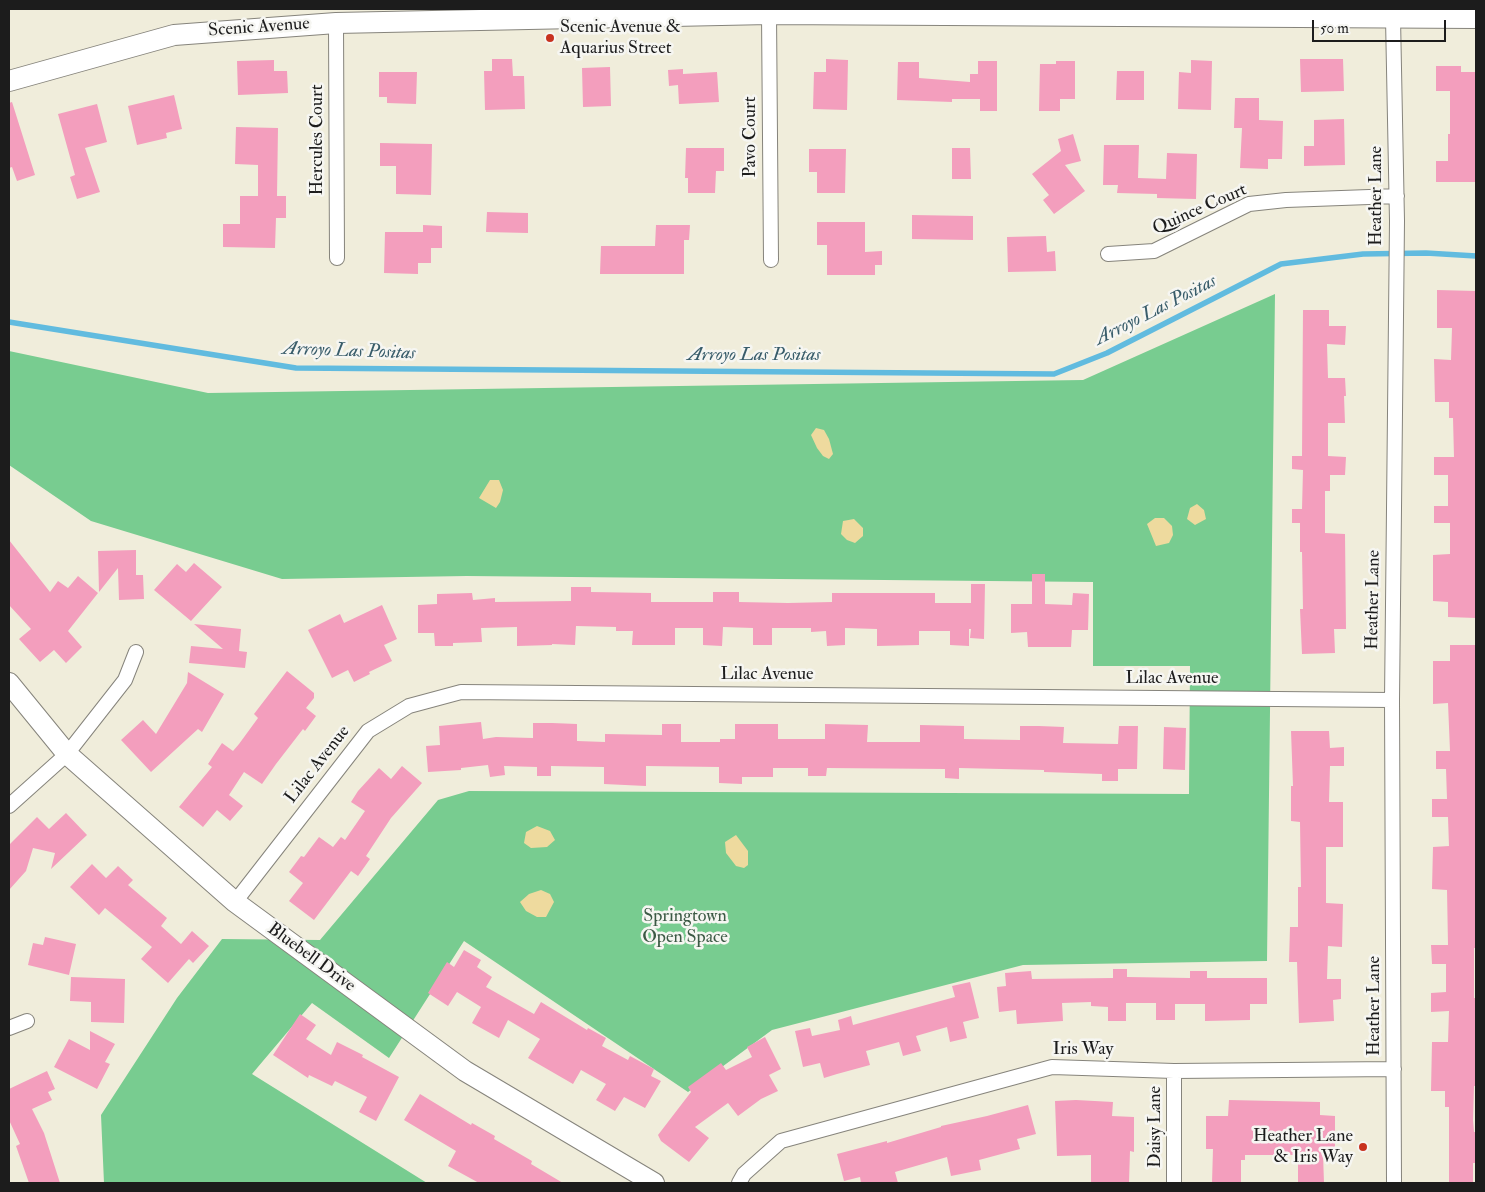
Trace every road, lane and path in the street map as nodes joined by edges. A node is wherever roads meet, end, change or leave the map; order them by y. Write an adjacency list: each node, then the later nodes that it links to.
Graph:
1 (990, 12): 3 (street, Scenic Avenue); 4 (street, Scenic Avenue)
2 (571, 14): 3 (street, Scenic Avenue); 6 (street, Scenic Avenue)
3 (769, 14): 11 (street, Pavo Court)
4 (1393, 18): 5 (street, Scenic Avenue); 8 (street, Heather Lane)
5 (1476, 18)
6 (336, 23): 7 (street, Scenic Avenue); 10 (street, Hercules Court)
7 (9, 80)
8 (1397, 196): 9 (street, Quince Court); 14 (street, Heather Lane)
9 (1108, 254)
10 (337, 258)
11 (771, 260)
12 (136, 652): 15 (street)
13 (9, 683): 15 (street, Bluebell Drive)
14 (1392, 700): 17 (street, Lilac Avenue); 20 (street, Heather Lane)
15 (67, 754): 16 (street); 17 (street, Bluebell Drive)
16 (9, 806)
17 (235, 902): 22 (street, Bluebell Drive)
18 (27, 1021): 19 (street)
19 (9, 1028)
20 (1394, 1069): 21 (street, Iris Way); 25 (street, Heather Lane)
21 (1174, 1071): 23 (street, Iris Way); 24 (street, Daisy Lane)
22 (654, 1183)
23 (739, 1183)
24 (1174, 1183)
25 (1394, 1183)

